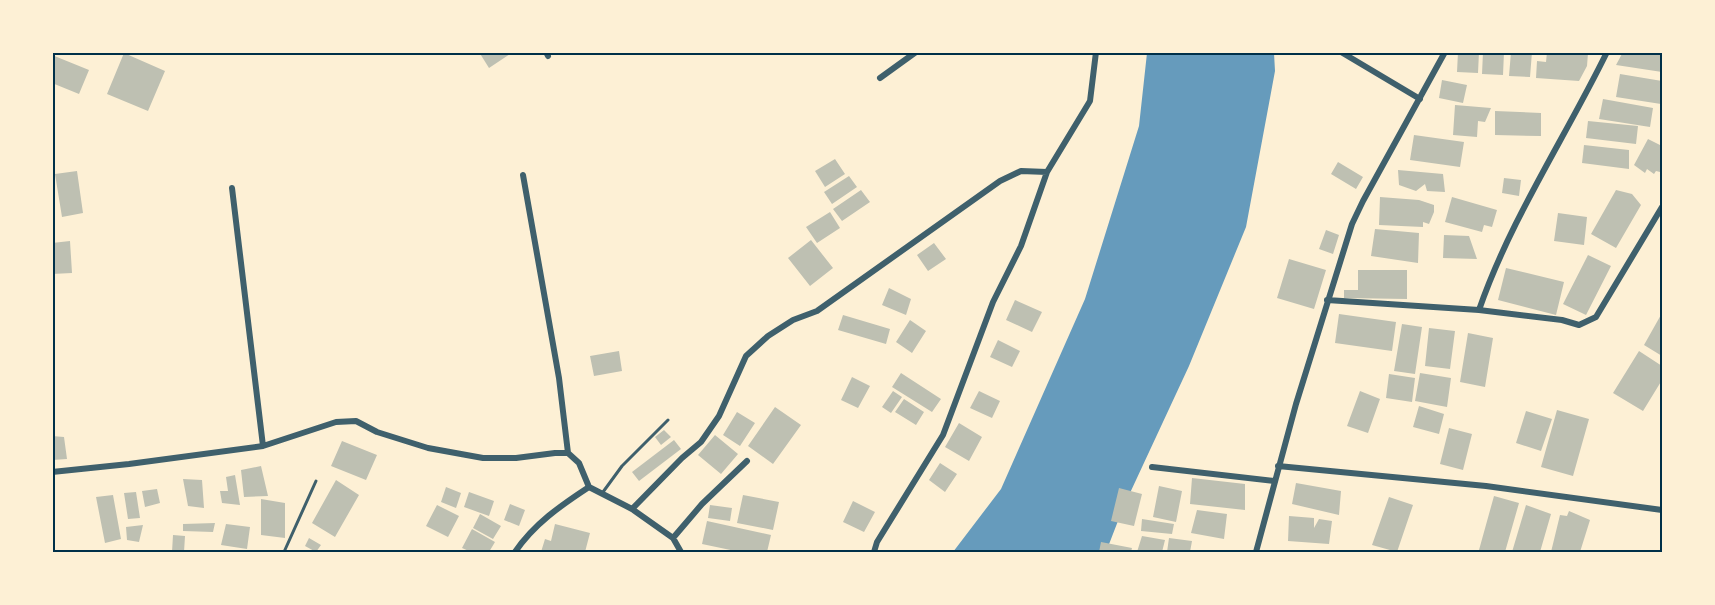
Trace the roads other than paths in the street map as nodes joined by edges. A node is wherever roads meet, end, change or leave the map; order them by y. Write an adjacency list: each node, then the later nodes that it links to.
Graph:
1 (916, 52): 6 (street)
2 (1096, 52): 8 (street)
3 (1341, 52): 7 (street)
4 (1445, 52): 7 (street)
5 (1607, 52): 13 (street)
6 (880, 78)
7 (1420, 99): 12 (street)
8 (1047, 172): 25 (street); 31 (street)
9 (523, 175): 16 (street)
10 (232, 188): 15 (street)
11 (1662, 207): 13 (street)
12 (1327, 300): 13 (street); 18 (street)
13 (1479, 310)
14 (668, 420): 24 (lane)
15 (263, 446): 16 (street); 20 (street)
16 (568, 453): 23 (street)
17 (747, 461): 27 (street)
18 (1278, 466): 22 (street); 26 (street)
19 (1152, 467): 22 (street)
20 (52, 472)
21 (316, 481): 28 (lane)
22 (1274, 481): 32 (street)
23 (589, 487): 24 (street); 29 (street)
24 (602, 494): 25 (street)
25 (632, 509): 27 (street)
26 (1662, 510)
27 (673, 538): 30 (street)
28 (284, 552)
29 (515, 552)
30 (681, 552)
31 (874, 552)
32 (1256, 552)

